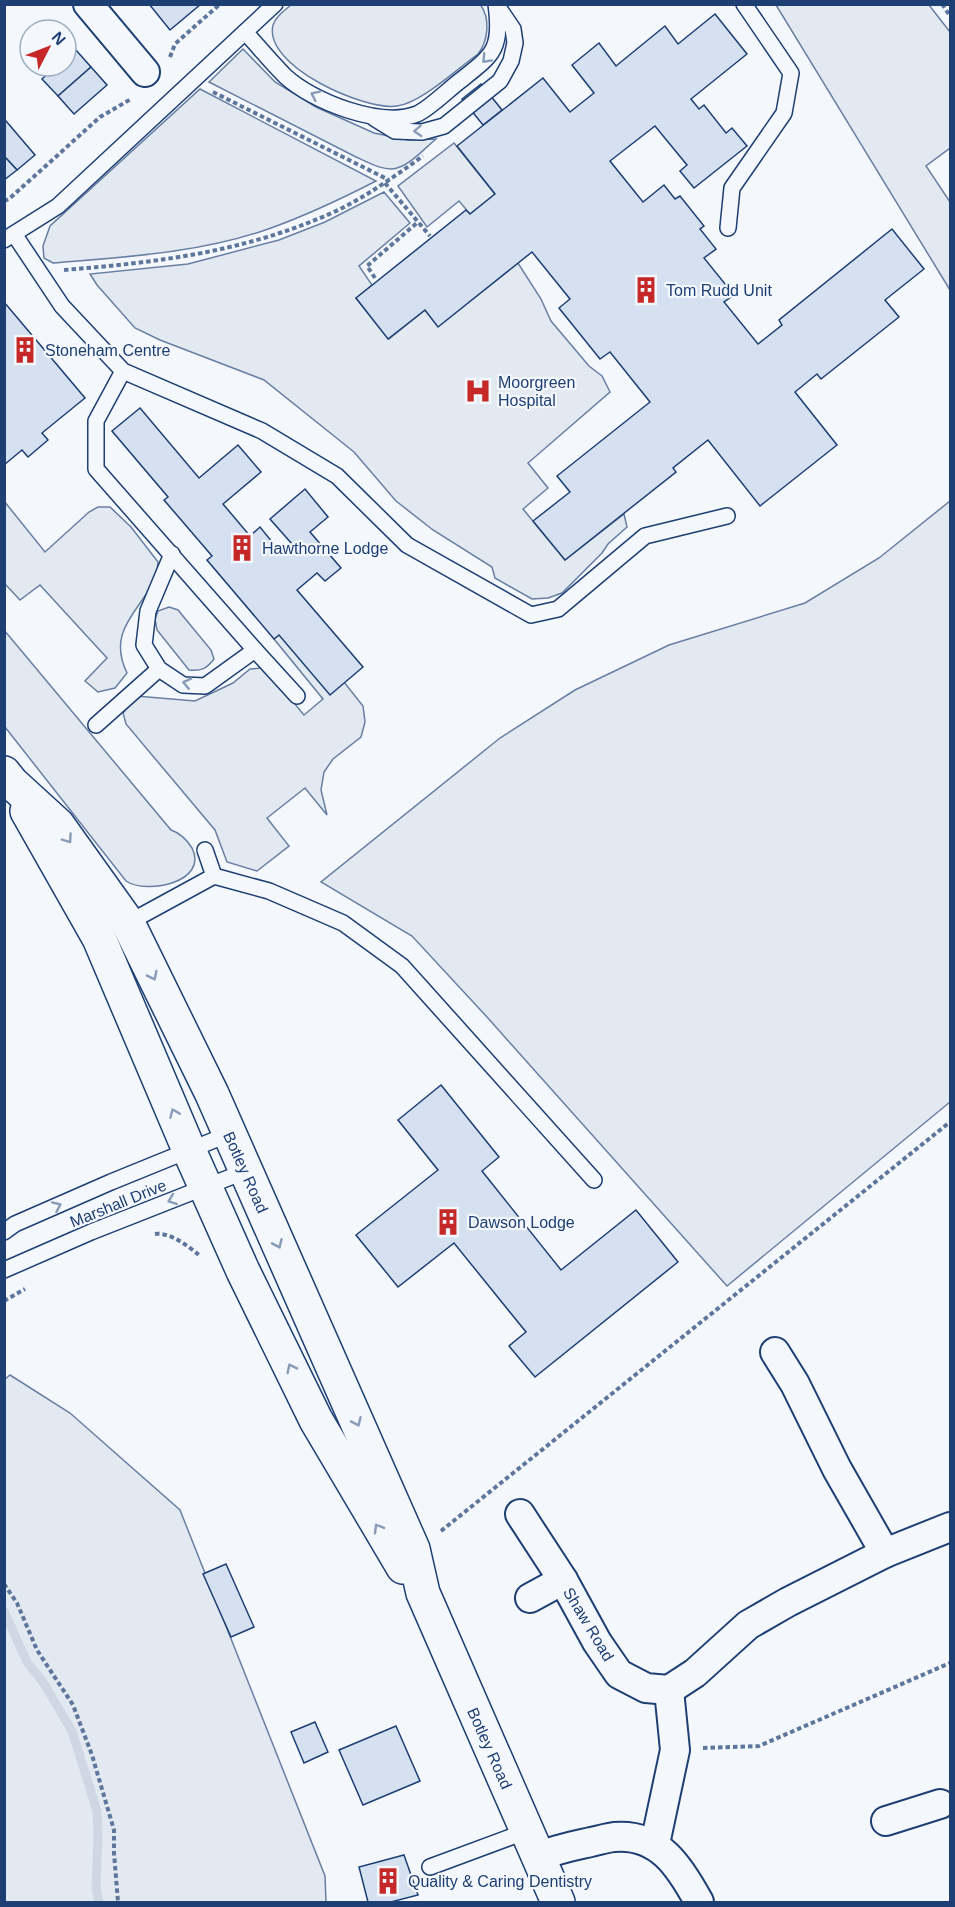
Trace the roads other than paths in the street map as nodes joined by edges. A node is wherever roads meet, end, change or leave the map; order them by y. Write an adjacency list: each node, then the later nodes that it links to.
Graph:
1 (88, 4): 6 (street)
2 (275, 4): 5 (lane)
3 (496, 4): 7 (lane, one-way to 7); 7 (lane, one-way to 7)
4 (744, 4): 8 (lane)
5 (245, 32): 7 (lane, one-way to 5); 9 (lane)
6 (149, 77)
7 (369, 116)
8 (728, 228)
9 (9, 237): 10 (lane)
10 (123, 371): 11 (lane); 12 (lane)
11 (727, 516)
12 (172, 554): 13 (lane); 14 (lane)
13 (255, 650): 14 (lane, one-way to 14); 15 (lane)
14 (159, 669): 16 (lane)
15 (297, 696)
16 (96, 725)
17 (8, 778): 20 (main road, Botley Road)
18 (206, 850): 19 (lane)
19 (214, 876): 20 (lane); 24 (lane)
20 (113, 931): 21 (main road, Botley Road, one-way to 21); 22 (main road, Botley Road, one-way to 20)
21 (229, 1134): 22 (lane, Marshall Drive); 23 (main road, Botley Road)
22 (189, 1150): 25 (main road, Botley Road); 26 (lane, Marshall Drive, one-way to 22)
23 (246, 1171): 25 (lane, Marshall Drive); 33 (main road, Botley Road, one-way to 33)
24 (594, 1179)
25 (206, 1187): 27 (lane, Marshall Drive, one-way to 27); 33 (main road, Botley Road, one-way to 25)
26 (4, 1232)
27 (4, 1270)
28 (775, 1352): 31 (street)
29 (520, 1514): 32 (street, Shaw Road)
30 (951, 1527): 31 (street)
31 (885, 1553): 35 (street)
32 (563, 1580): 34 (street, Shaw Road); 35 (street, Shaw Road)
33 (423, 1593): 38 (main road, Botley Road)
34 (530, 1598)
35 (669, 1690): 39 (street)
36 (947, 1809): 37 (street)
37 (886, 1821)
38 (532, 1844): 39 (street); 40 (lane); 41 (main road, Botley Road)
39 (655, 1844): 42 (street)
40 (430, 1866)
41 (558, 1902)
42 (699, 1902)

